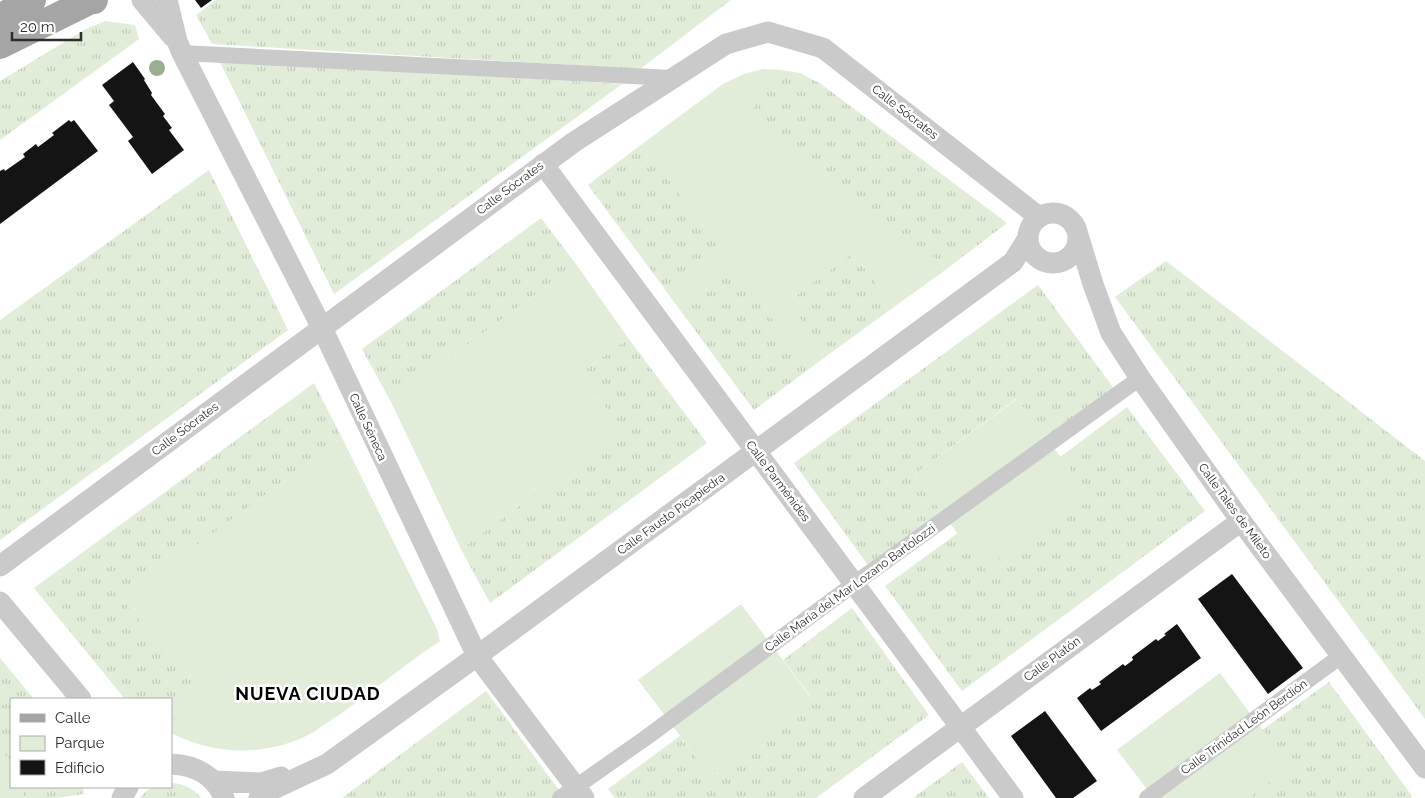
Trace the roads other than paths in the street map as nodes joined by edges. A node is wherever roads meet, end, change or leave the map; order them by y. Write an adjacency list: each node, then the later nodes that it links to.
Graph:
1 (32, 0): 5 (main road)
2 (94, 0): 6 (main road)
3 (142, 0): 7 (street, Calle Séneca)
4 (167, 0): 7 (street, Calle Séneca)
5 (0, 18)
6 (0, 45)
7 (179, 47): 8 (street); 15 (street, Calle Séneca)
8 (672, 78): 9 (street, Calle Sócrates); 10 (street, Calle Sócrates)
9 (543, 164): 15 (street, Calle Sócrates); 17 (street, Calle Parménides)
10 (1039, 217): 11 (street); 12 (street)
11 (1078, 235): 13 (street); 16 (street, Calle Tales de Mileto)
12 (1028, 238): 13 (street); 14 (street, Calle Fausto Picapiedra)
13 (1040, 259): 14 (street, Calle Fausto Picapiedra)
14 (1013, 262): 17 (street, Calle Fausto Picapiedra)
15 (322, 328): 19 (street, Calle Sócrates); 22 (street, Calle Séneca)
16 (1140, 378): 18 (street, Calle Tales de Mileto); 20 (street, Calle María del Mar Lozano Bartolozzi)
17 (755, 451): 20 (street, Calle Parménides); 22 (street, Calle Fausto Picapiedra)
18 (1241, 521): 23 (street, Calle Tales de Mileto); 25 (street, Calle Platón)
19 (0, 566)
20 (854, 584): 25 (street, Calle Parménides); 30 (street, Calle María del Mar Lozano Bartolozzi)
21 (0, 602): 24 (street)
22 (477, 656): 27 (street, Calle Fausto Picapiedra); 30 (street, Calle Séneca)
23 (1341, 656): 28 (street, Calle Tales de Mileto); 34 (street, Calle Trinidad León Berdión)
24 (80, 698)
25 (961, 726): 32 (street, Calle Platón); 33 (street, Calle Parménides)
26 (172, 764): 29 (street)
27 (327, 764): 29 (street, Calle Fausto Picapiedra); 31 (street, Calle Fausto Picapiedra)
28 (1425, 768)
29 (219, 789)
30 (574, 794)
31 (259, 798)
32 (864, 798)
33 (1013, 798)
34 (1147, 798)

